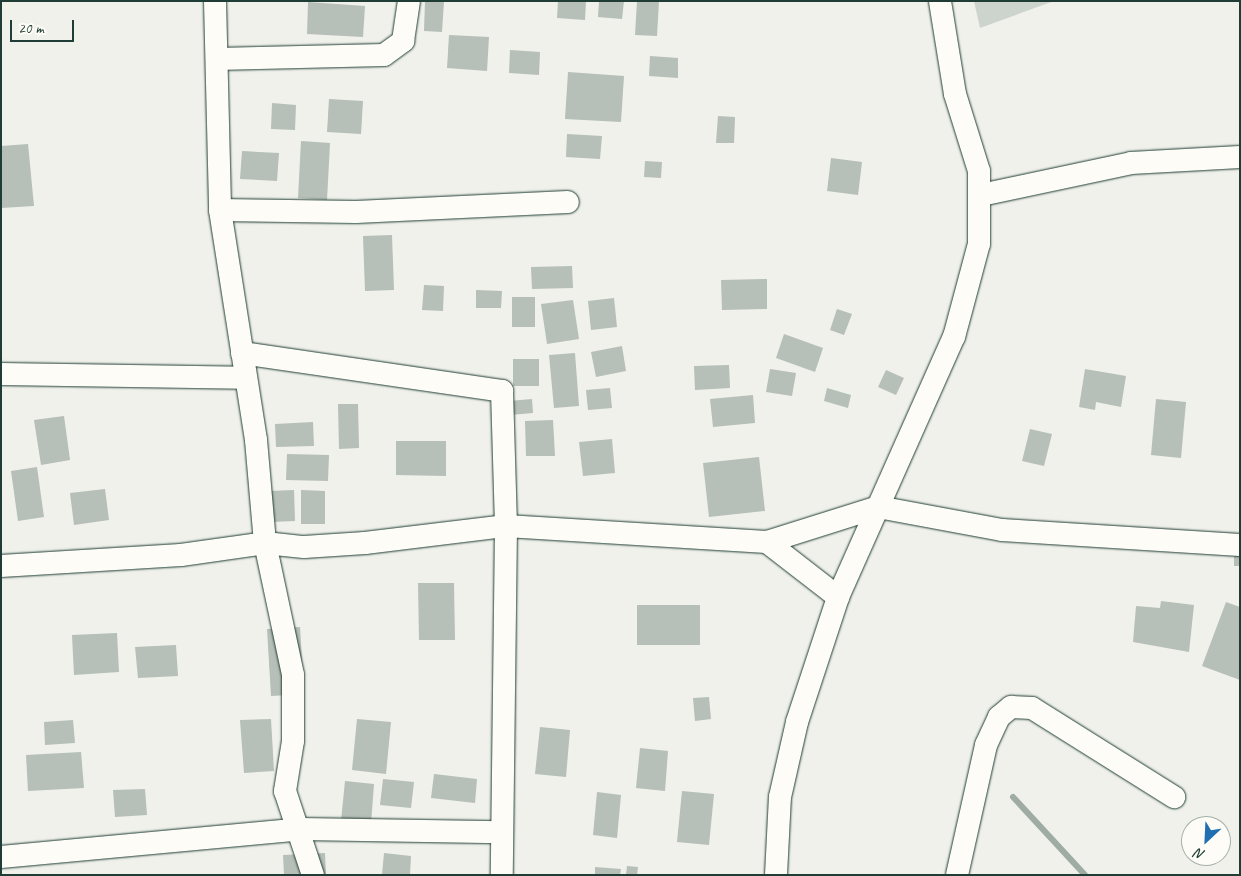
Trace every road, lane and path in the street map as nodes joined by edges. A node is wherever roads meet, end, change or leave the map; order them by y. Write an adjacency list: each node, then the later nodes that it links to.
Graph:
1 (215, 1): 4 (street)
2 (409, 1): 4 (street)
3 (940, 1): 6 (street)
4 (217, 59): 8 (street)
5 (1240, 157): 6 (street)
6 (981, 195): 12 (street)
7 (568, 202): 8 (street)
8 (220, 210): 9 (street)
9 (242, 353): 11 (street); 13 (street)
10 (1, 374): 11 (street)
11 (243, 378): 15 (street)
12 (878, 507): 14 (street); 16 (street); 18 (street)
13 (506, 526): 14 (street); 15 (street); 21 (street)
14 (767, 542): 18 (street)
15 (265, 543): 17 (street); 20 (street)
16 (1240, 545)
17 (1, 566)
18 (838, 597): 25 (street)
19 (1174, 797): 26 (street)
20 (301, 829): 21 (street); 22 (street); 23 (street)
21 (502, 832): 24 (street)
22 (1, 857)
23 (313, 875)
24 (502, 875)
25 (776, 875)
26 (957, 875)

